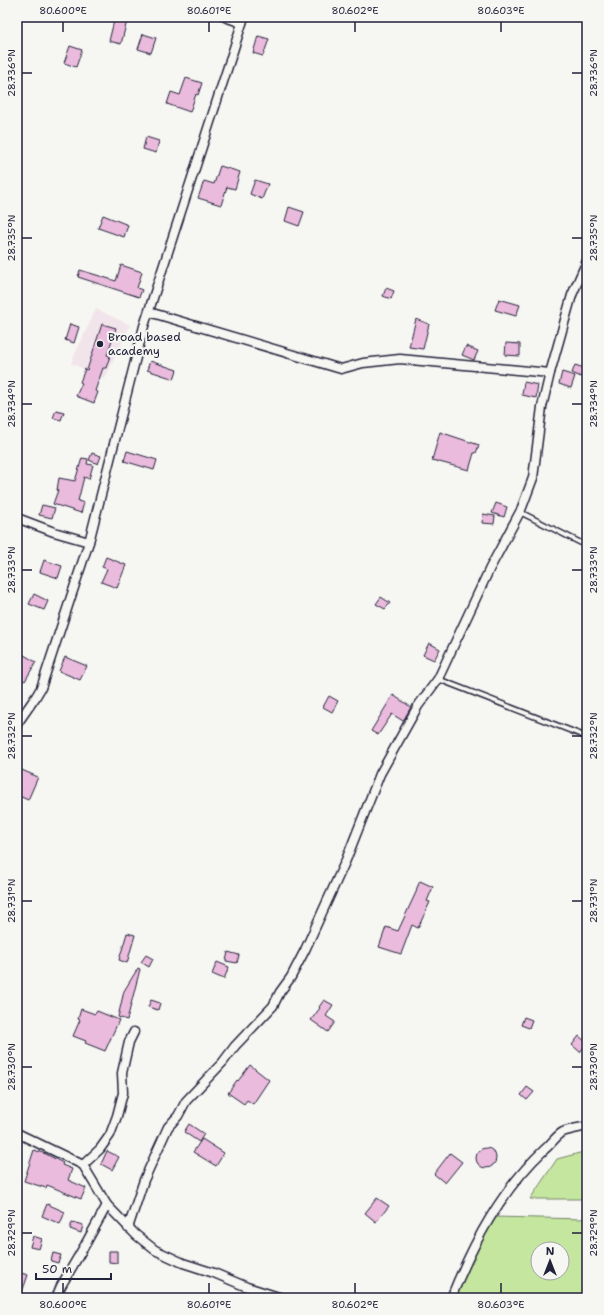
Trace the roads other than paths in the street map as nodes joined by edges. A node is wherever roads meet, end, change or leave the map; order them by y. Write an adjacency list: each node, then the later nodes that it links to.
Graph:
1 (225, 17): 2 (street)
2 (243, 20): 4 (street)
3 (587, 260): 5 (street)
4 (149, 312): 5 (street); 8 (street)
5 (550, 373): 6 (street)
6 (520, 512): 9 (lane); 10 (street)
7 (17, 518): 8 (street)
8 (89, 542): 11 (street)
9 (587, 546)
10 (438, 679): 12 (lane); 18 (street)
11 (17, 724)
12 (587, 737)
13 (134, 1032): 16 (street)
14 (587, 1126): 21 (street)
15 (17, 1133): 16 (street)
16 (83, 1165): 17 (street)
17 (107, 1205): 18 (street); 19 (street)
18 (128, 1228): 20 (street)
19 (56, 1298)
20 (282, 1298)
21 (451, 1298)

